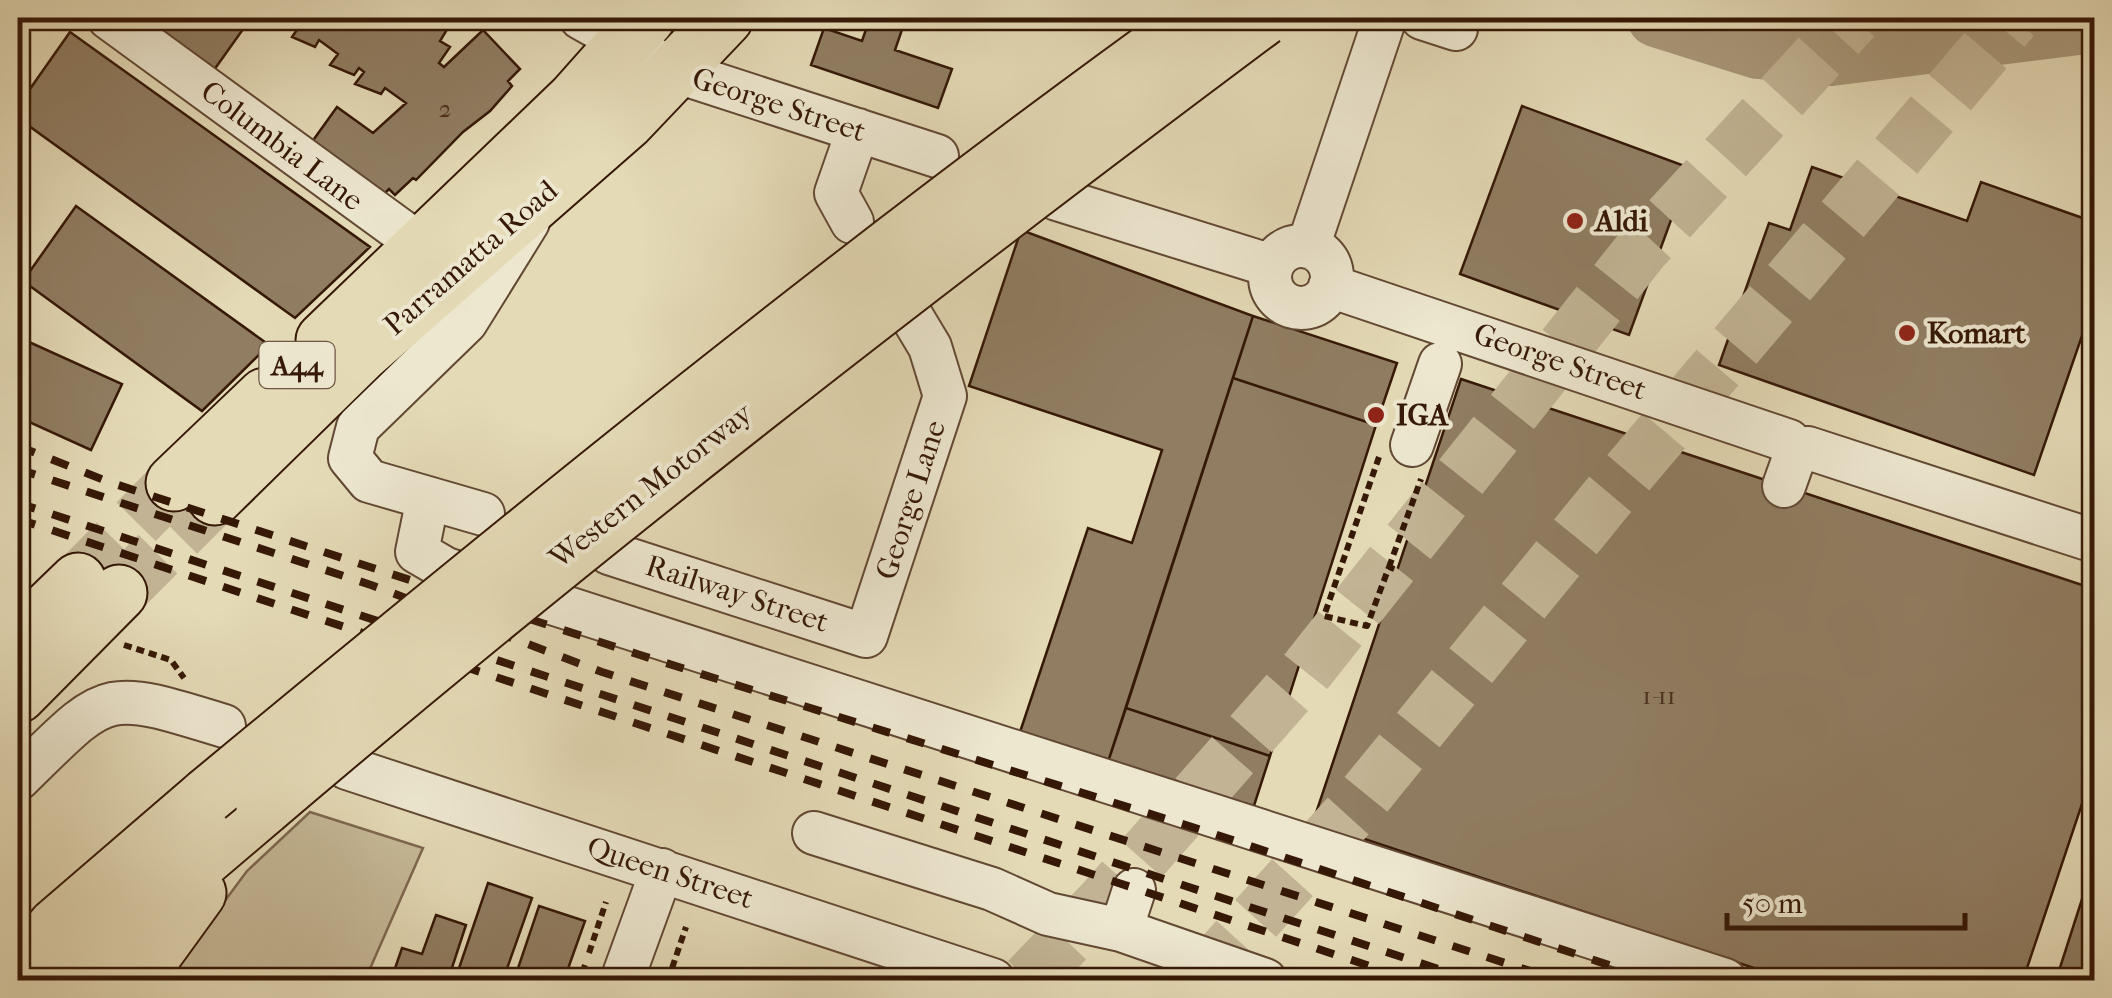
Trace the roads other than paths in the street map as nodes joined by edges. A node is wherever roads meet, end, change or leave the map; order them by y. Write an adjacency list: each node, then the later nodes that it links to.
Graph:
1 (108, 18): 14 (street, Columbia Lane)
2 (725, 18): 7 (highway, Parramatta Road / A44)
3 (1198, 18): 35 (highway, Western Motorway, bridge)
4 (1264, 18): 28 (highway, Western Motorway, bridge)
5 (1385, 18): 13 (street)
6 (617, 26): 7 (street, George Street); 14 (highway, Parramatta Road / A44)
7 (675, 71): 8 (street, George Street); 10 (highway, Parramatta Road / A44)
8 (858, 130): 9 (street, George Street); 12 (street)
9 (937, 156)
10 (546, 192): 14 (highway, Parramatta Road / A44); 20 (street)
11 (1057, 199): 13 (street)
12 (852, 222)
13 (1290, 256): 15 (street); 15 (street)
14 (439, 259): 19 (highway, Parramatta Road / A44)
15 (1330, 286): 22 (street, George Street)
16 (908, 312): 24 (street, George Lane)
17 (1440, 364): 18 (street)
18 (1397, 446)
19 (195, 490)
20 (428, 498): 21 (street); 42 (street)
21 (484, 514)
22 (2094, 542)
23 (609, 552): 24 (street, Railway Street)
24 (866, 636)
25 (18, 638): 26 (highway)
26 (18, 695)
27 (224, 726): 29 (street)
28 (341, 757): 30 (highway, Western Motorway, bridge); 32 (street, Queen Street)
29 (18, 780)
30 (270, 809): 37 (highway); 38 (highway)
31 (814, 833): 34 (street)
32 (662, 870): 39 (street); 40 (street, Queen Street)
33 (1134, 890): 34 (street)
34 (1121, 930): 41 (street)
35 (37, 939): 36 (highway, Western Motorway)
36 (18, 972)
37 (60, 980)
38 (134, 980)
39 (622, 980)
40 (992, 980)
41 (1265, 980)
42 (1725, 980)

